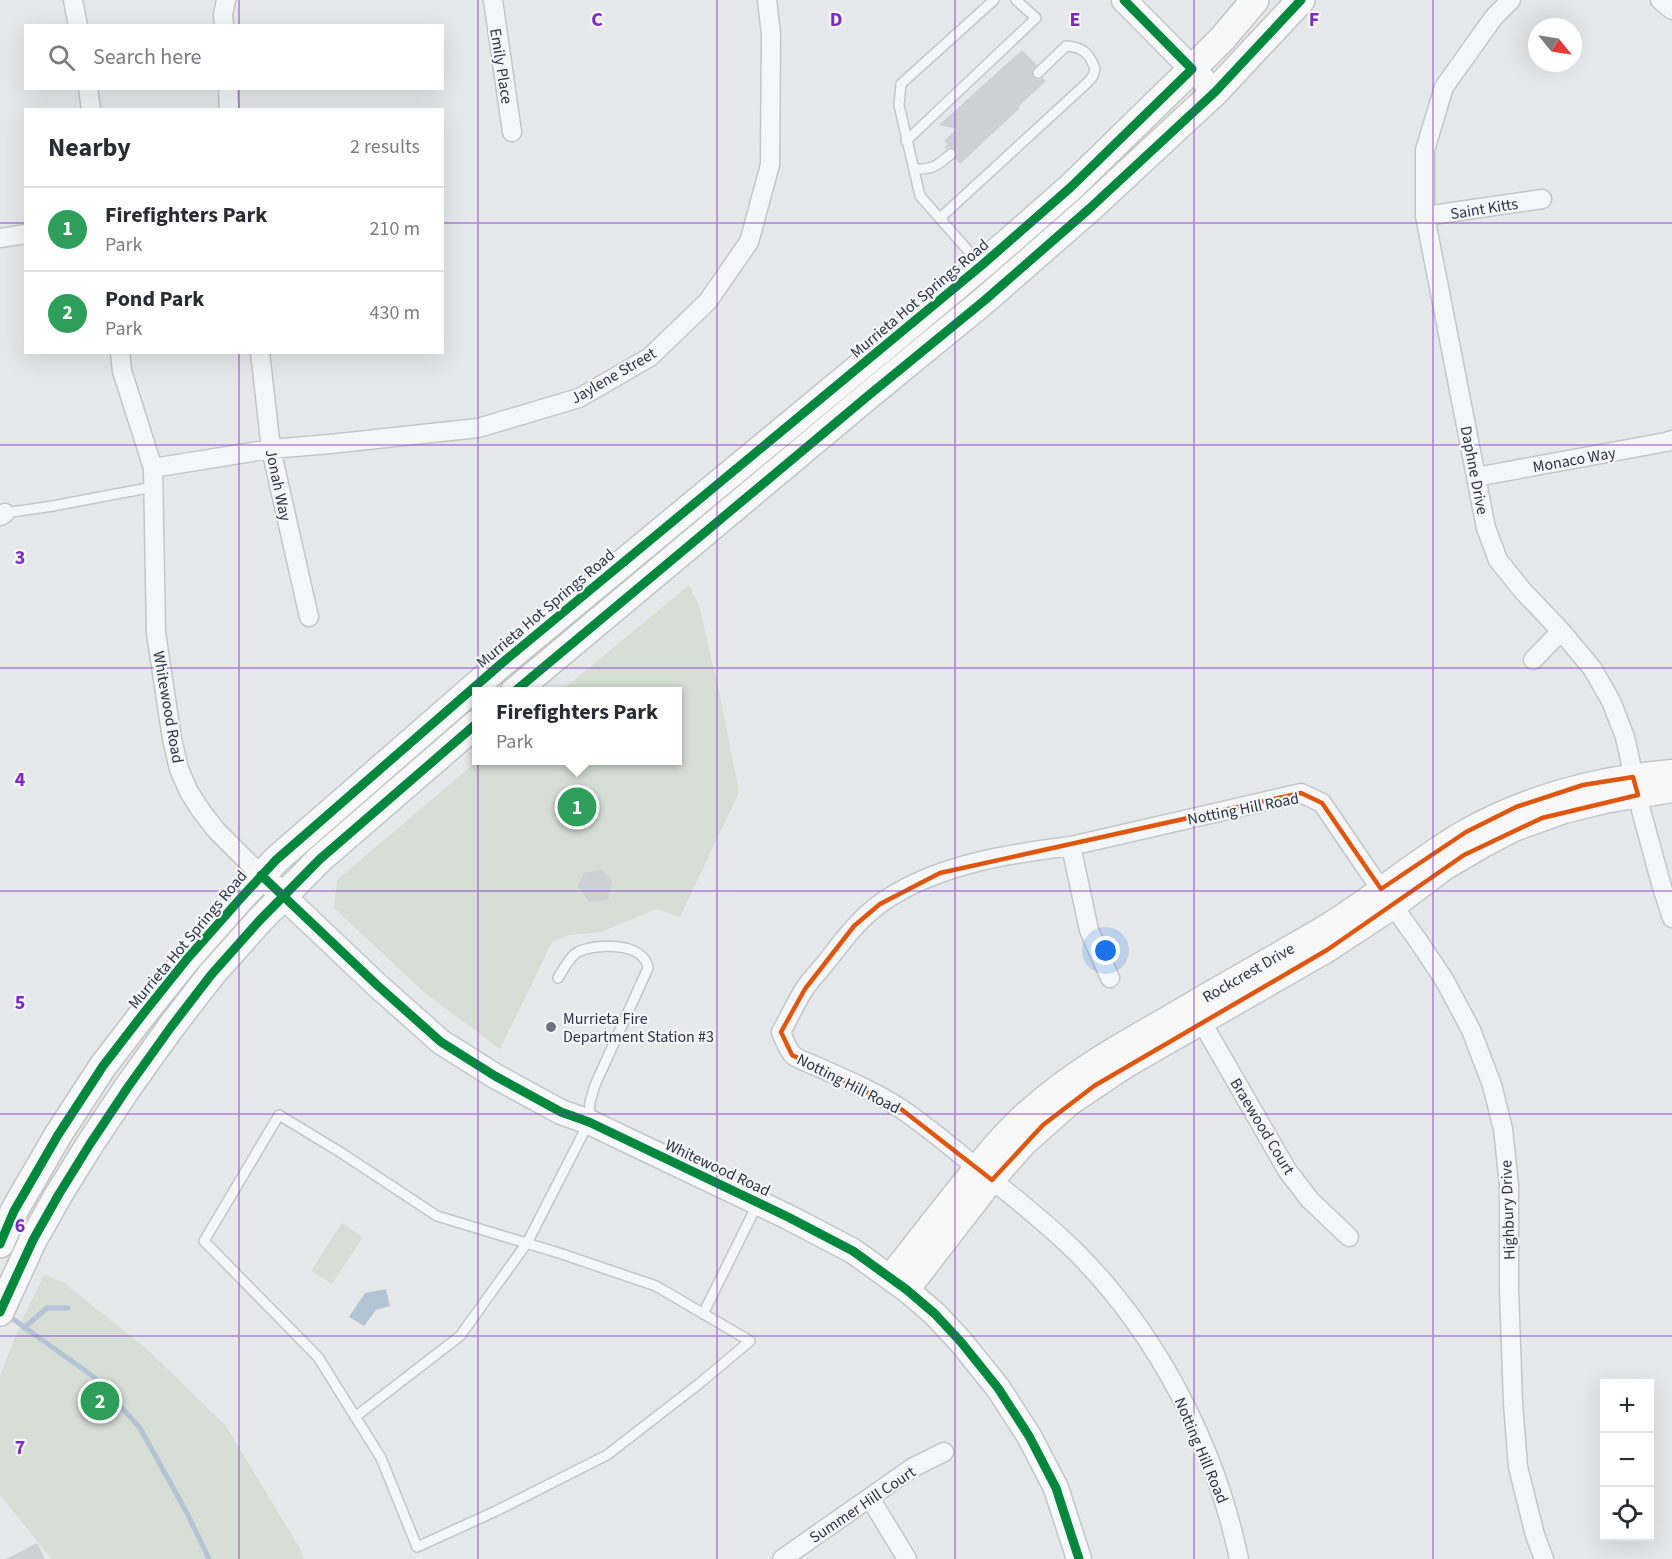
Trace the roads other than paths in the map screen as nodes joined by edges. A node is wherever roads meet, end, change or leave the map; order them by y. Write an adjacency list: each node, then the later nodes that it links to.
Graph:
1 (73, 0): 13 (street)
2 (226, 0): 14 (street)
3 (493, 0): 22 (street, Emily Place)
4 (767, 0): 36 (street, Jaylene Street)
5 (994, 0): 23 (lane)
6 (1016, 0): 23 (lane)
7 (1124, 0): 15 (main road)
8 (1255, 0): 15 (main road, Murrieta Hot Springs Road)
9 (1301, 0): 19 (main road)
10 (1511, 0): 27 (street, Daphne Drive)
11 (1660, 0): 12 (street)
12 (1672, 10)
13 (78, 24)
14 (224, 24)
15 (1192, 69): 19 (main road); 31 (main road, Murrieta Hot Springs Road)
16 (1038, 73): 28 (lane)
17 (88, 90): 20 (street)
18 (228, 90): 21 (street)
19 (1215, 92): 34 (main road)
20 (92, 108)
21 (229, 108)
22 (512, 132)
23 (906, 141): 25 (lane)
24 (951, 154): 25 (lane)
25 (914, 169): 28 (lane)
26 (1542, 199): 27 (street, Saint Kitts)
27 (1425, 216): 38 (street, Daphne Drive)
28 (940, 218): 31 (lane)
29 (24, 234): 30 (street)
30 (0, 238)
31 (982, 265): 34 (main road); 44 (main road, Murrieta Hot Springs Road)
32 (120, 354): 37 (street, Whitewood Road)
33 (260, 354): 36 (street, Jonah Way)
34 (869, 395): 45 (main road)
35 (1672, 440): 38 (street, Monaco Way)
36 (271, 449): 37 (street, Jaylene Street); 41 (street, Jonah Way)
37 (153, 468): 39 (street, Whitewood Road)
38 (1476, 477): 42 (street, Daphne Drive)
39 (153, 487): 40 (lane); 52 (street, Whitewood Road)
40 (2, 515)
41 (309, 617)
42 (1561, 631): 43 (street); 49 (street, Daphne Drive)
43 (1533, 660)
44 (474, 687)
45 (520, 687)
46 (472, 689): 52 (main road, Murrieta Hot Springs Road)
47 (472, 728): 53 (main road)
48 (1672, 772): 49 (main road, Rockcrest Drive)
49 (1636, 786): 50 (main road, Rockcrest Drive); 54 (main road, Rockcrest Drive); 55 (street, Daphne Drive)
50 (1672, 790)
51 (1071, 846): 54 (street, Notting Hill Road); 57 (street); 60 (street, Notting Hill Road)
52 (261, 875): 53 (main road, Whitewood Road); 64 (main road, Murrieta Hot Springs Road)
53 (283, 896): 59 (main road, Whitewood Road); 66 (main road)
54 (1388, 898): 58 (main road, Rockcrest Drive); 75 (street, Highbury Drive)
55 (1672, 918)
56 (558, 978): 59 (lane)
57 (1110, 978)
58 (1197, 1013): 60 (main road, Rockcrest Drive); 62 (street, Braewood Court)
59 (589, 1122): 61 (main road, Whitewood Road); 63 (lane)
60 (985, 1174): 65 (main road, Rockcrest Drive); 74 (street, Notting Hill Road)
61 (758, 1203): 65 (main road, Whitewood Road); 67 (lane)
62 (1349, 1237)
63 (527, 1243): 67 (lane); 68 (lane); 68 (lane)
64 (0, 1244)
65 (899, 1284): 73 (main road, Whitewood Road)
66 (0, 1312)
67 (703, 1314): 68 (lane)
68 (355, 1417)
69 (944, 1452): 70 (street, Summer Hill Court)
70 (870, 1498): 71 (street, Summer Hill Court); 72 (street)
71 (782, 1559)
72 (907, 1559)
73 (1079, 1559)
74 (1239, 1559)
75 (1544, 1559)

